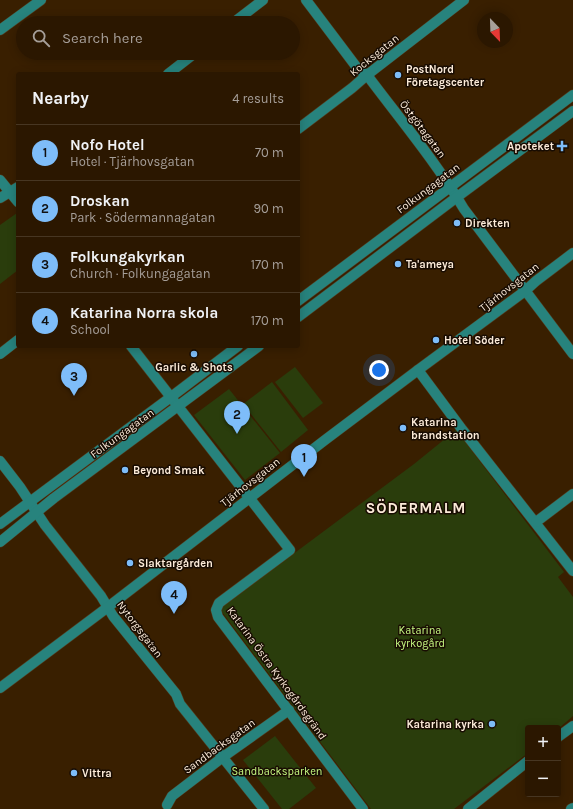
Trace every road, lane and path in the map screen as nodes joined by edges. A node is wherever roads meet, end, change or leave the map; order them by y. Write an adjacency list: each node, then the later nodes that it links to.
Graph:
1 (40, 0): 5 (street)
2 (263, 0): 6 (street)
3 (306, 0): 11 (street, Östgötagatan)
4 (464, 0): 11 (street, Kocksgatan)
5 (19, 16)
6 (242, 16)
7 (16, 18): 8 (street)
8 (0, 30)
9 (186, 60): 10 (street)
10 (171, 72)
11 (367, 75): 14 (street, Kocksgatan); 16 (street, Östgötagatan)
12 (573, 95): 16 (street, Folkungagatan)
13 (573, 111): 18 (street)
14 (300, 127)
15 (0, 180): 17 (street)
16 (450, 186): 18 (street, Östgötagatan); 22 (street, Folkungagatan)
17 (14, 189): 19 (street)
18 (457, 197): 21 (street, Östgötagatan); 23 (street)
19 (0, 198)
20 (573, 253): 21 (street, Tjärhovsgatan)
21 (525, 291): 29 (street, Östgötagatan); 30 (street, Tjärhovsgatan)
22 (300, 299)
23 (300, 315)
24 (16, 342): 28 (street)
25 (133, 348): 31 (street)
26 (235, 348): 31 (street, Folkungagatan)
27 (256, 348): 32 (street, Folkungagatan)
28 (0, 354)
29 (573, 354)
30 (418, 370): 35 (street, Tjärhovsgatan); 38 (street)
31 (171, 397): 32 (street); 36 (street, Folkungagatan)
32 (178, 407): 35 (street); 37 (street, Folkungagatan)
33 (0, 461): 36 (street, Nytorgsgatan)
34 (573, 494): 38 (street)
35 (250, 498): 42 (street, Tjärhovsgatan); 44 (street, Katarina Östra Kyrkogårdsgränd)
36 (30, 502): 37 (street, Nytorgsgatan); 39 (street, Folkungagatan)
37 (37, 512): 40 (street, Folkungagatan); 42 (street, Nytorgsgatan)
38 (536, 522): 41 (street)
39 (0, 524)
40 (0, 542)
41 (573, 572)
42 (108, 607): 43 (street, Tjärhovsgatan); 47 (street, Nytorgsgatan)
43 (0, 688)
44 (289, 710): 47 (street, Sandbacksgatan); 51 (street, Katarina Östra Kyrkogårdsgränd)
45 (573, 726): 46 (street)
46 (561, 735)
47 (223, 757): 49 (street, Sandbacksgatan); 50 (street, Nytorgsgatan)
48 (525, 763): 52 (street)
49 (167, 805)
50 (264, 809)
51 (363, 809)
52 (468, 809)

